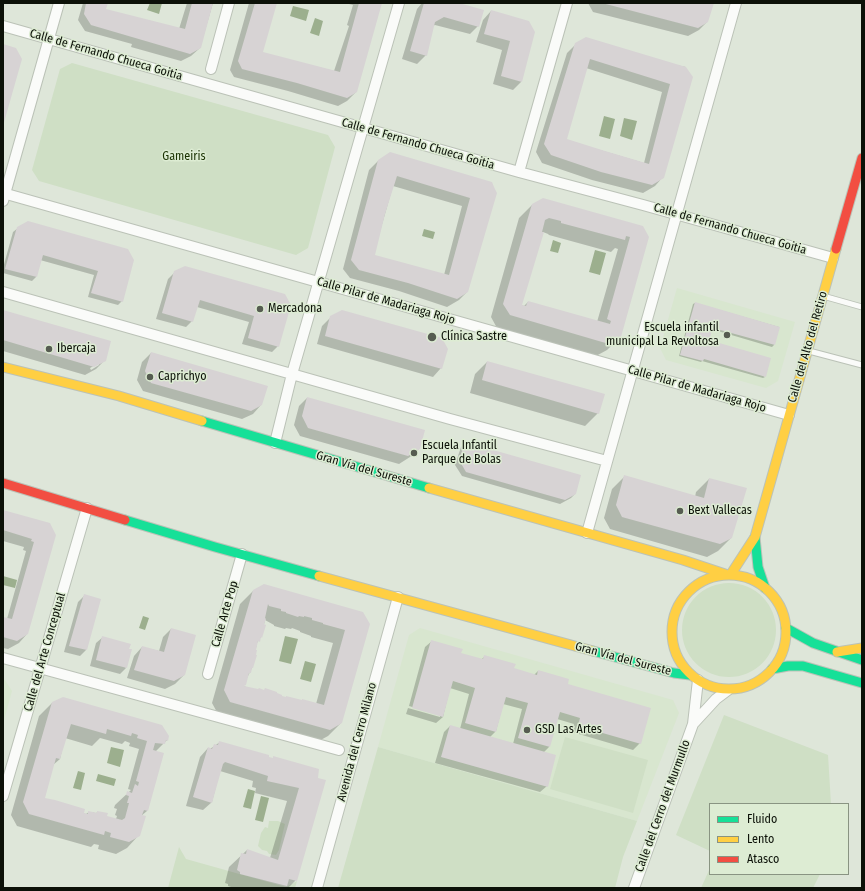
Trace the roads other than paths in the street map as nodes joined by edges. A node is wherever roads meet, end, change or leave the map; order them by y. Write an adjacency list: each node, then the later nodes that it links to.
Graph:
1 (59, 3): 7 (street)
2 (229, 3): 8 (street)
3 (399, 3): 9 (street)
4 (567, 3): 11 (street)
5 (736, 3): 13 (street)
6 (3, 26): 7 (street, Calle de Fernando Chueca Goitia)
7 (48, 39): 9 (street, Calle de Fernando Chueca Goitia); 12 (street)
8 (210, 69)
9 (364, 128): 11 (street, Calle de Fernando Chueca Goitia); 15 (street)
10 (862, 158): 14 (main road, Calle del Alto del Retiro)
11 (519, 172): 13 (street, Calle de Fernando Chueca Goitia)
12 (4, 196): 15 (street, Calle Pilar de Madariaga Rojo)
13 (677, 214): 14 (street, Calle de Fernando Chueca Goitia); 22 (street)
14 (833, 258): 17 (main road, Calle del Alto del Retiro)
15 (319, 282): 22 (street, Calle Pilar de Madariaga Rojo); 23 (street)
16 (3, 292): 23 (street)
17 (822, 296): 18 (lane); 19 (main road, Calle del Alto del Retiro)
18 (862, 307)
19 (807, 351): 20 (lane); 24 (main road, Calle del Alto del Retiro)
20 (862, 365)
21 (3, 367): 25 (main road, Gran Vía del Sureste)
22 (632, 371): 24 (street, Calle Pilar de Madariaga Rojo); 26 (street)
23 (292, 374): 25 (street); 26 (street)
24 (789, 415): 30 (main road, Calle del Alto del Retiro)
25 (275, 443): 29 (main road, Gran Vía del Sureste)
26 (607, 461): 29 (street)
27 (3, 483): 28 (main road, Gran Vía del Sureste)
28 (86, 508): 31 (main road, Gran Vía del Sureste); 40 (street, Calle del Arte Conceptual)
29 (587, 533): 32 (main road, Gran Vía del Sureste)
30 (754, 537): 32 (main road, Calle del Alto del Retiro); 33 (main road, Calle del Alto del Retiro)
31 (242, 554): 34 (main road, Gran Vía del Sureste); 42 (street, Calle Arte Pop)
32 (728, 574): 33 (main road); 43 (main road)
33 (765, 588): 35 (main road)
34 (398, 597): 43 (main road, Gran Vía del Sureste); 49 (street, Avenida del Cerro Milano)
35 (786, 628): 37 (main road); 41 (main road)
36 (862, 648): 37 (main road)
37 (835, 652): 39 (main road)
38 (3, 658): 40 (street)
39 (862, 660)
40 (40, 668): 47 (street); 48 (street, Calle del Arte Conceptual)
41 (772, 669): 44 (main road); 45 (main road)
42 (208, 674)
43 (694, 678): 45 (main road); 46 (street, Calle del Cerro del Murmullo)
44 (862, 683)
45 (728, 690): 46 (street, Calle del Cerro del Murmullo)
46 (693, 724): 50 (street, Calle del Cerro del Murmullo)
47 (339, 750)
48 (3, 796)
49 (317, 888)
50 (634, 888)

